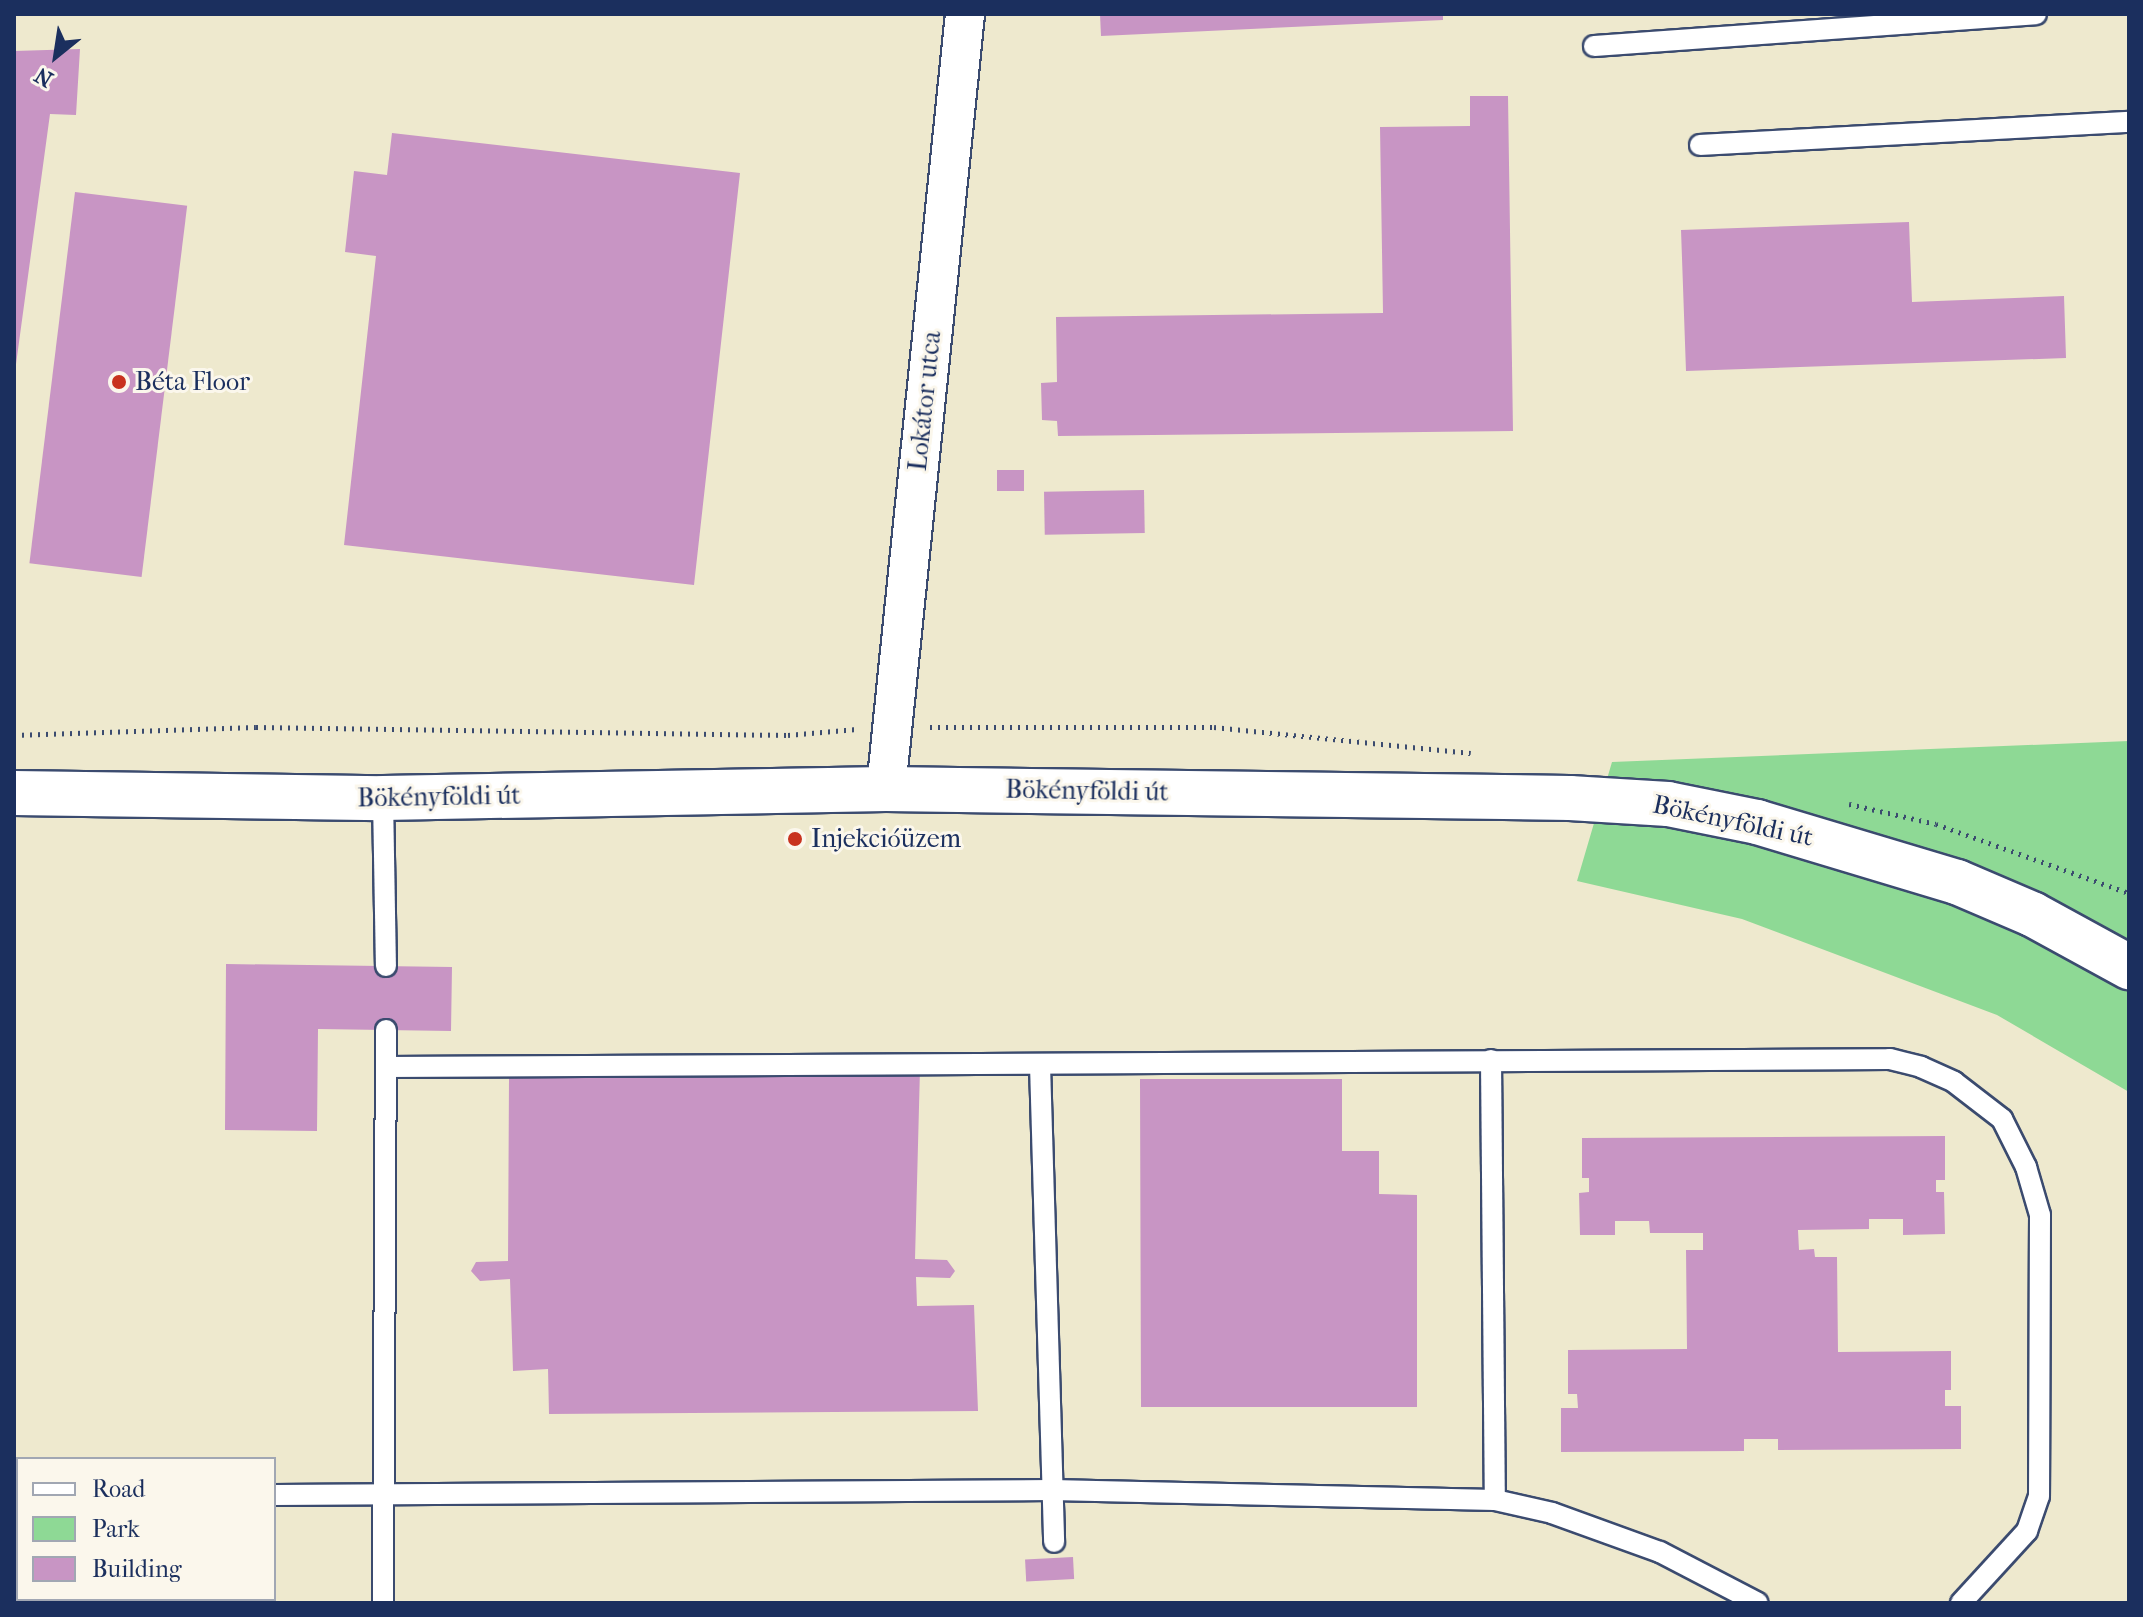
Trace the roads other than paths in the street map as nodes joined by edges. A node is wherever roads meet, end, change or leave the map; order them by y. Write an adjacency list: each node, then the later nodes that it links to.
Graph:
1 (965, 14): 6 (street, Lokátor utca)
2 (2036, 14): 3 (lane)
3 (1594, 46)
4 (2129, 122): 5 (lane)
5 (1700, 145)
6 (886, 789): 8 (street, Bökényföldi út); 10 (street, Bökényföldi út)
7 (14, 793): 8 (street, Bökényföldi út)
8 (383, 798): 9 (lane)
9 (386, 966)
10 (2129, 967)
11 (386, 1030): 14 (lane)
12 (1491, 1060): 13 (lane); 18 (lane); 22 (lane)
13 (1040, 1065): 14 (lane); 15 (lane)
14 (386, 1067): 17 (lane)
15 (1052, 1490): 17 (lane); 18 (lane); 19 (lane)
16 (276, 1495): 17 (lane)
17 (383, 1495): 21 (lane)
18 (1495, 1500): 20 (lane)
19 (1054, 1542)
20 (1756, 1602)
21 (383, 1603)
22 (1961, 1603)

